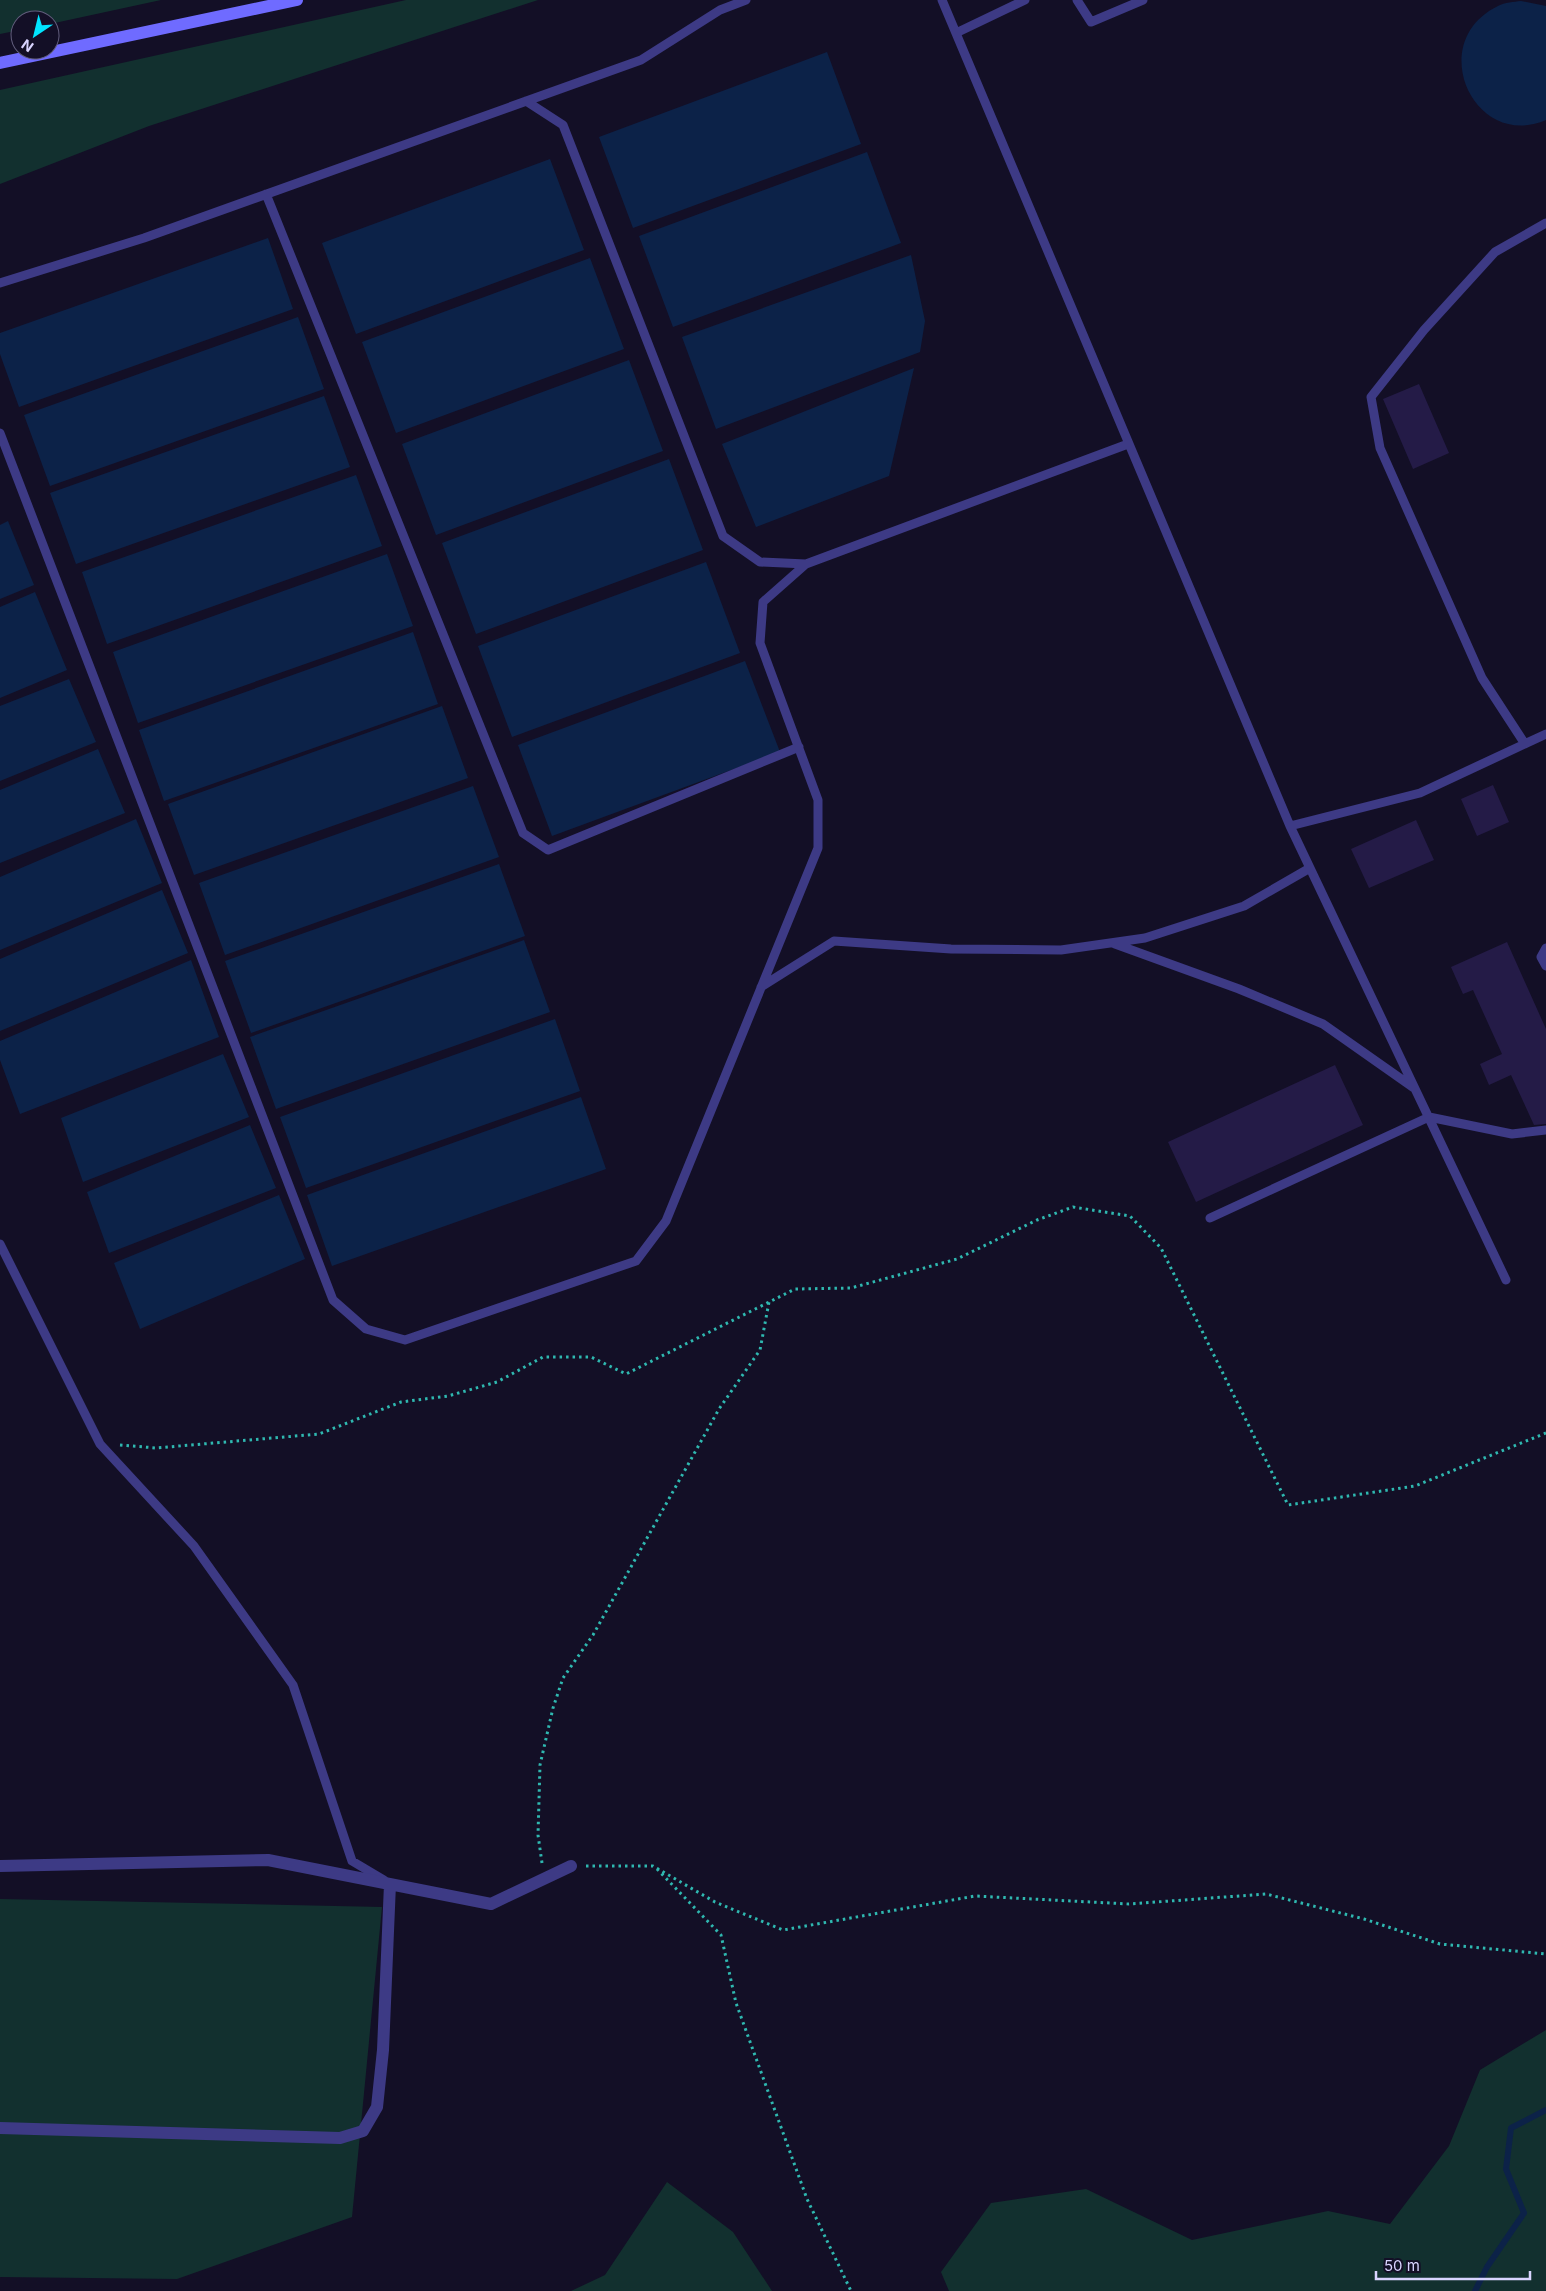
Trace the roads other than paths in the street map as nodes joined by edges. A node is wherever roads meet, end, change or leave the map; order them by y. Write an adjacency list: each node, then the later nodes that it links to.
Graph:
1 (297, 0): 8 (main road)
2 (746, 0): 9 (lane)
3 (942, 0): 7 (lane)
4 (1024, 0): 7 (lane)
5 (1077, 0): 6 (lane)
6 (1143, 0)
7 (956, 33): 14 (lane)
8 (0, 63)
9 (526, 101): 10 (lane); 15 (lane)
10 (266, 194): 12 (lane); 18 (lane)
11 (1546, 223): 17 (lane)
12 (0, 283)
13 (0, 433): 24 (lane)
14 (1128, 444): 15 (lane); 19 (lane)
15 (806, 564): 18 (lane)
16 (1546, 734): 17 (lane)
17 (1525, 744): 19 (lane)
18 (799, 747): 24 (lane)
19 (1290, 826): 20 (lane)
20 (1310, 868): 21 (lane); 25 (lane)
21 (1113, 943): 24 (lane); 25 (lane)
22 (1546, 948): 23 (lane)
23 (1546, 966)
24 (761, 987)
25 (1415, 1089): 26 (lane)
26 (1429, 1117): 27 (lane); 28 (lane); 30 (lane)
27 (1546, 1130)
28 (1210, 1218)
29 (0, 1244): 33 (lane)
30 (1506, 1280)
31 (0, 1866): 33 (street)
32 (571, 1866): 33 (street)
33 (390, 1884): 34 (street)
34 (0, 2128)

